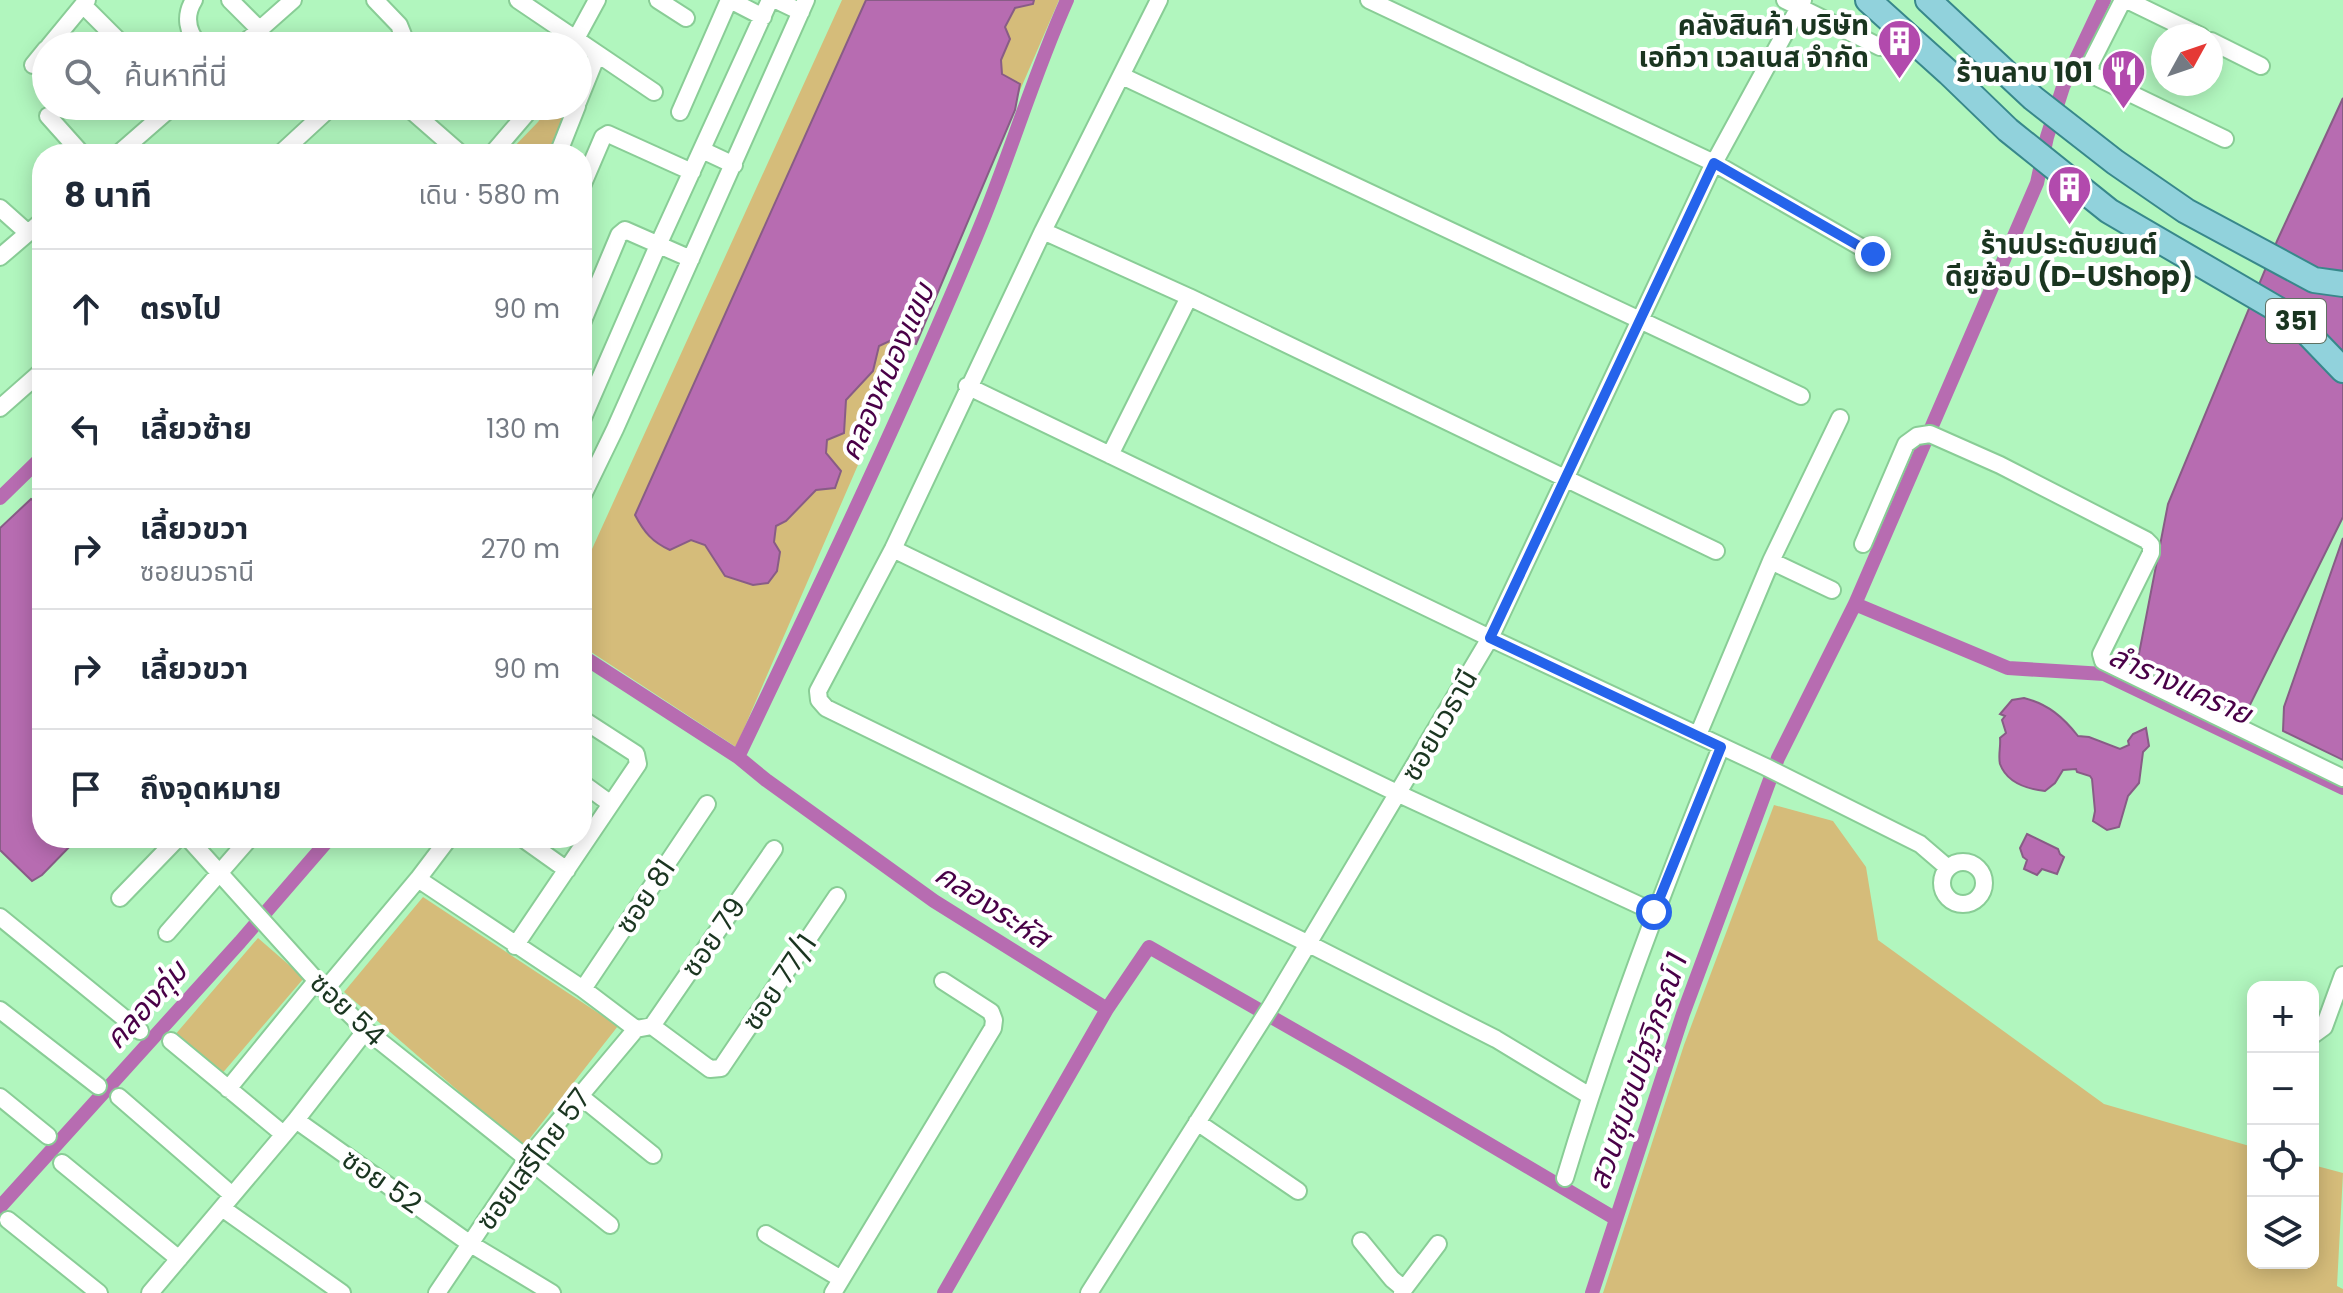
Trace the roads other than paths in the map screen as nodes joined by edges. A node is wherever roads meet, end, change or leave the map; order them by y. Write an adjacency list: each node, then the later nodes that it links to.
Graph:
1 (194, 0): 24 (street)
2 (230, 0): 21 (street)
3 (293, 0): 21 (street)
4 (375, 0): 26 (street)
5 (518, 0): 27 (street)
6 (597, 0): 28 (street)
7 (658, 0): 19 (street)
8 (730, 0): 18 (street); 37 (street)
9 (773, 0): 17 (street); 18 (street)
10 (1159, 0): 35 (street)
11 (1369, 0): 54 (street)
12 (1868, 0): 62 (main road, 351)
13 (1928, 0): 38 (main road, 351)
14 (2125, 0): 20 (street); 45 (street)
15 (1796, 2): 29 (street); 54 (street, ซอยนวธานี)
16 (85, 3): 22 (street); 23 (street)
17 (803, 6): 55 (street)
18 (763, 17): 52 (street)
19 (686, 18)
20 (2176, 24)
21 (260, 30): 25 (street)
22 (61, 32)
23 (111, 32)
24 (190, 32)
25 (258, 32)
26 (402, 32)
27 (560, 32)
28 (580, 32)
29 (1880, 47)
30 (2223, 47): 33 (street)
31 (592, 52): 32 (street)
32 (597, 55): 34 (street); 36 (street)
33 (2261, 66)
34 (592, 67)
35 (1122, 76): 59 (street); 69 (street)
36 (654, 92)
37 (680, 112)
38 (2053, 116): 62 (main road); 66 (main road, 351)
39 (52, 120): 46 (street)
40 (157, 120): 47 (street)
41 (317, 120): 48 (street)
42 (422, 120): 49 (street)
43 (520, 120): 50 (street)
44 (571, 120): 51 (street)
45 (2225, 139)
46 (73, 144)
47 (129, 144)
48 (291, 144)
49 (450, 144)
50 (500, 144)
51 (562, 144)
52 (702, 150): 55 (street); 56 (street)
53 (592, 163): 56 (street)
54 (1714, 163): 63 (street); 69 (street, ซอยนวธานี)
55 (734, 165): 65 (street)
56 (692, 172): 61 (street)
57 (0, 208): 60 (street)
58 (32, 230): 60 (street)
59 (1043, 231): 67 (street); 72 (street)
60 (28, 233): 64 (street)
61 (659, 243): 65 (street); 68 (street); 74 (street)
62 (2169, 248): 70 (main road, 351)
63 (1873, 254)
64 (0, 257)
65 (691, 259): 78 (street)
66 (2343, 284)
67 (1189, 297): 77 (street); 79 (street)
68 (592, 299)
69 (1639, 318): 73 (street); 79 (street, ซอยนวธานี)
70 (2343, 370)
71 (32, 380): 75 (street)
72 (967, 386): 77 (street); 81 (street)
73 (1801, 396)
74 (592, 397)
75 (0, 408)
76 (1840, 418): 83 (street)
77 (1110, 455): 85 (street)
78 (592, 475)
79 (1566, 481): 82 (street); 85 (street, ซอยนวธานี)
80 (1863, 544): 89 (street)
81 (893, 549): 91 (street); 111 (street)
82 (1716, 551)
83 (1771, 561): 84 (street); 87 (street)
84 (1832, 590)
85 (1490, 638): 87 (street); 91 (street, ซอยนวธานี)
86 (592, 725): 92 (street)
87 (1698, 735): 88 (street)
88 (1721, 747): 102 (street); 108 (street)
89 (2343, 778)
90 (592, 790): 92 (street)
91 (1399, 794): 108 (street); 111 (street, ซอยนวธานี)
92 (611, 804): 94 (street)
93 (707, 804): 116 (street, ซอย 81)
94 (592, 832)
95 (168, 848): 107 (street)
96 (197, 848): 104 (street, ซอย 54)
97 (241, 848): 104 (street)
98 (441, 848): 105 (street)
99 (536, 848): 103 (street)
100 (582, 848): 103 (street)
101 (774, 849): 118 (street, ซอย 79)
102 (1948, 868)
103 (567, 870): 112 (street)
104 (220, 873): 110 (street); 115 (street, ซอย 54)
105 (418, 879): 112 (street); 115 (street)
106 (837, 896): 118 (street, ซอย 77/1)
107 (120, 898)
108 (1654, 912): 126 (street)
109 (0, 916): 120 (street)
110 (167, 933)
111 (1307, 943): 126 (street); 130 (street, ซอยนวธานี)
112 (515, 946): 116 (street)
113 (2343, 975): 121 (street)
114 (943, 981): 146 (street)
115 (321, 985): 119 (street, ซอย 54); 124 (street)
116 (583, 989): 118 (street)
117 (0, 1010): 123 (street)
118 (644, 1027): 125 (street, ซอยเสรีไทย 57)
119 (366, 1030): 129 (street); 134 (street, ซอย 54)
120 (140, 1031)
121 (2319, 1031)
122 (171, 1041): 124 (street)
123 (98, 1086)
124 (228, 1089): 131 (street)
125 (580, 1096): 133 (street); 134 (street, ซอยเสรีไทย 57)
126 (1590, 1096): 136 (street)
127 (0, 1097): 132 (street)
128 (119, 1097): 138 (street)
129 (296, 1120): 131 (street); 143 (street, ซอย 52)
130 (1197, 1122): 137 (street); 153 (street, ซอยนวธานี)
131 (282, 1133): 138 (street)
132 (48, 1136)
133 (653, 1155)
134 (527, 1159): 140 (street, ซอย 54); 143 (street, ซอยเสรีไทย 57)
135 (62, 1163): 145 (street)
136 (1565, 1178)
137 (1298, 1191)
138 (226, 1201): 145 (street); 150 (street)
139 (8, 1220): 148 (street)
140 (610, 1225)
141 (766, 1234): 146 (street)
142 (1361, 1241): 147 (street)
143 (469, 1243): 151 (street, ซอยเสรีไทย 57); 152 (street, ซอย 52)
144 (1438, 1244): 147 (street)
145 (179, 1259): 149 (street)
146 (837, 1286)
147 (1403, 1291)
148 (99, 1293)
149 (150, 1293)
150 (342, 1293)
151 (437, 1293)
152 (552, 1293)
153 (1089, 1293)

